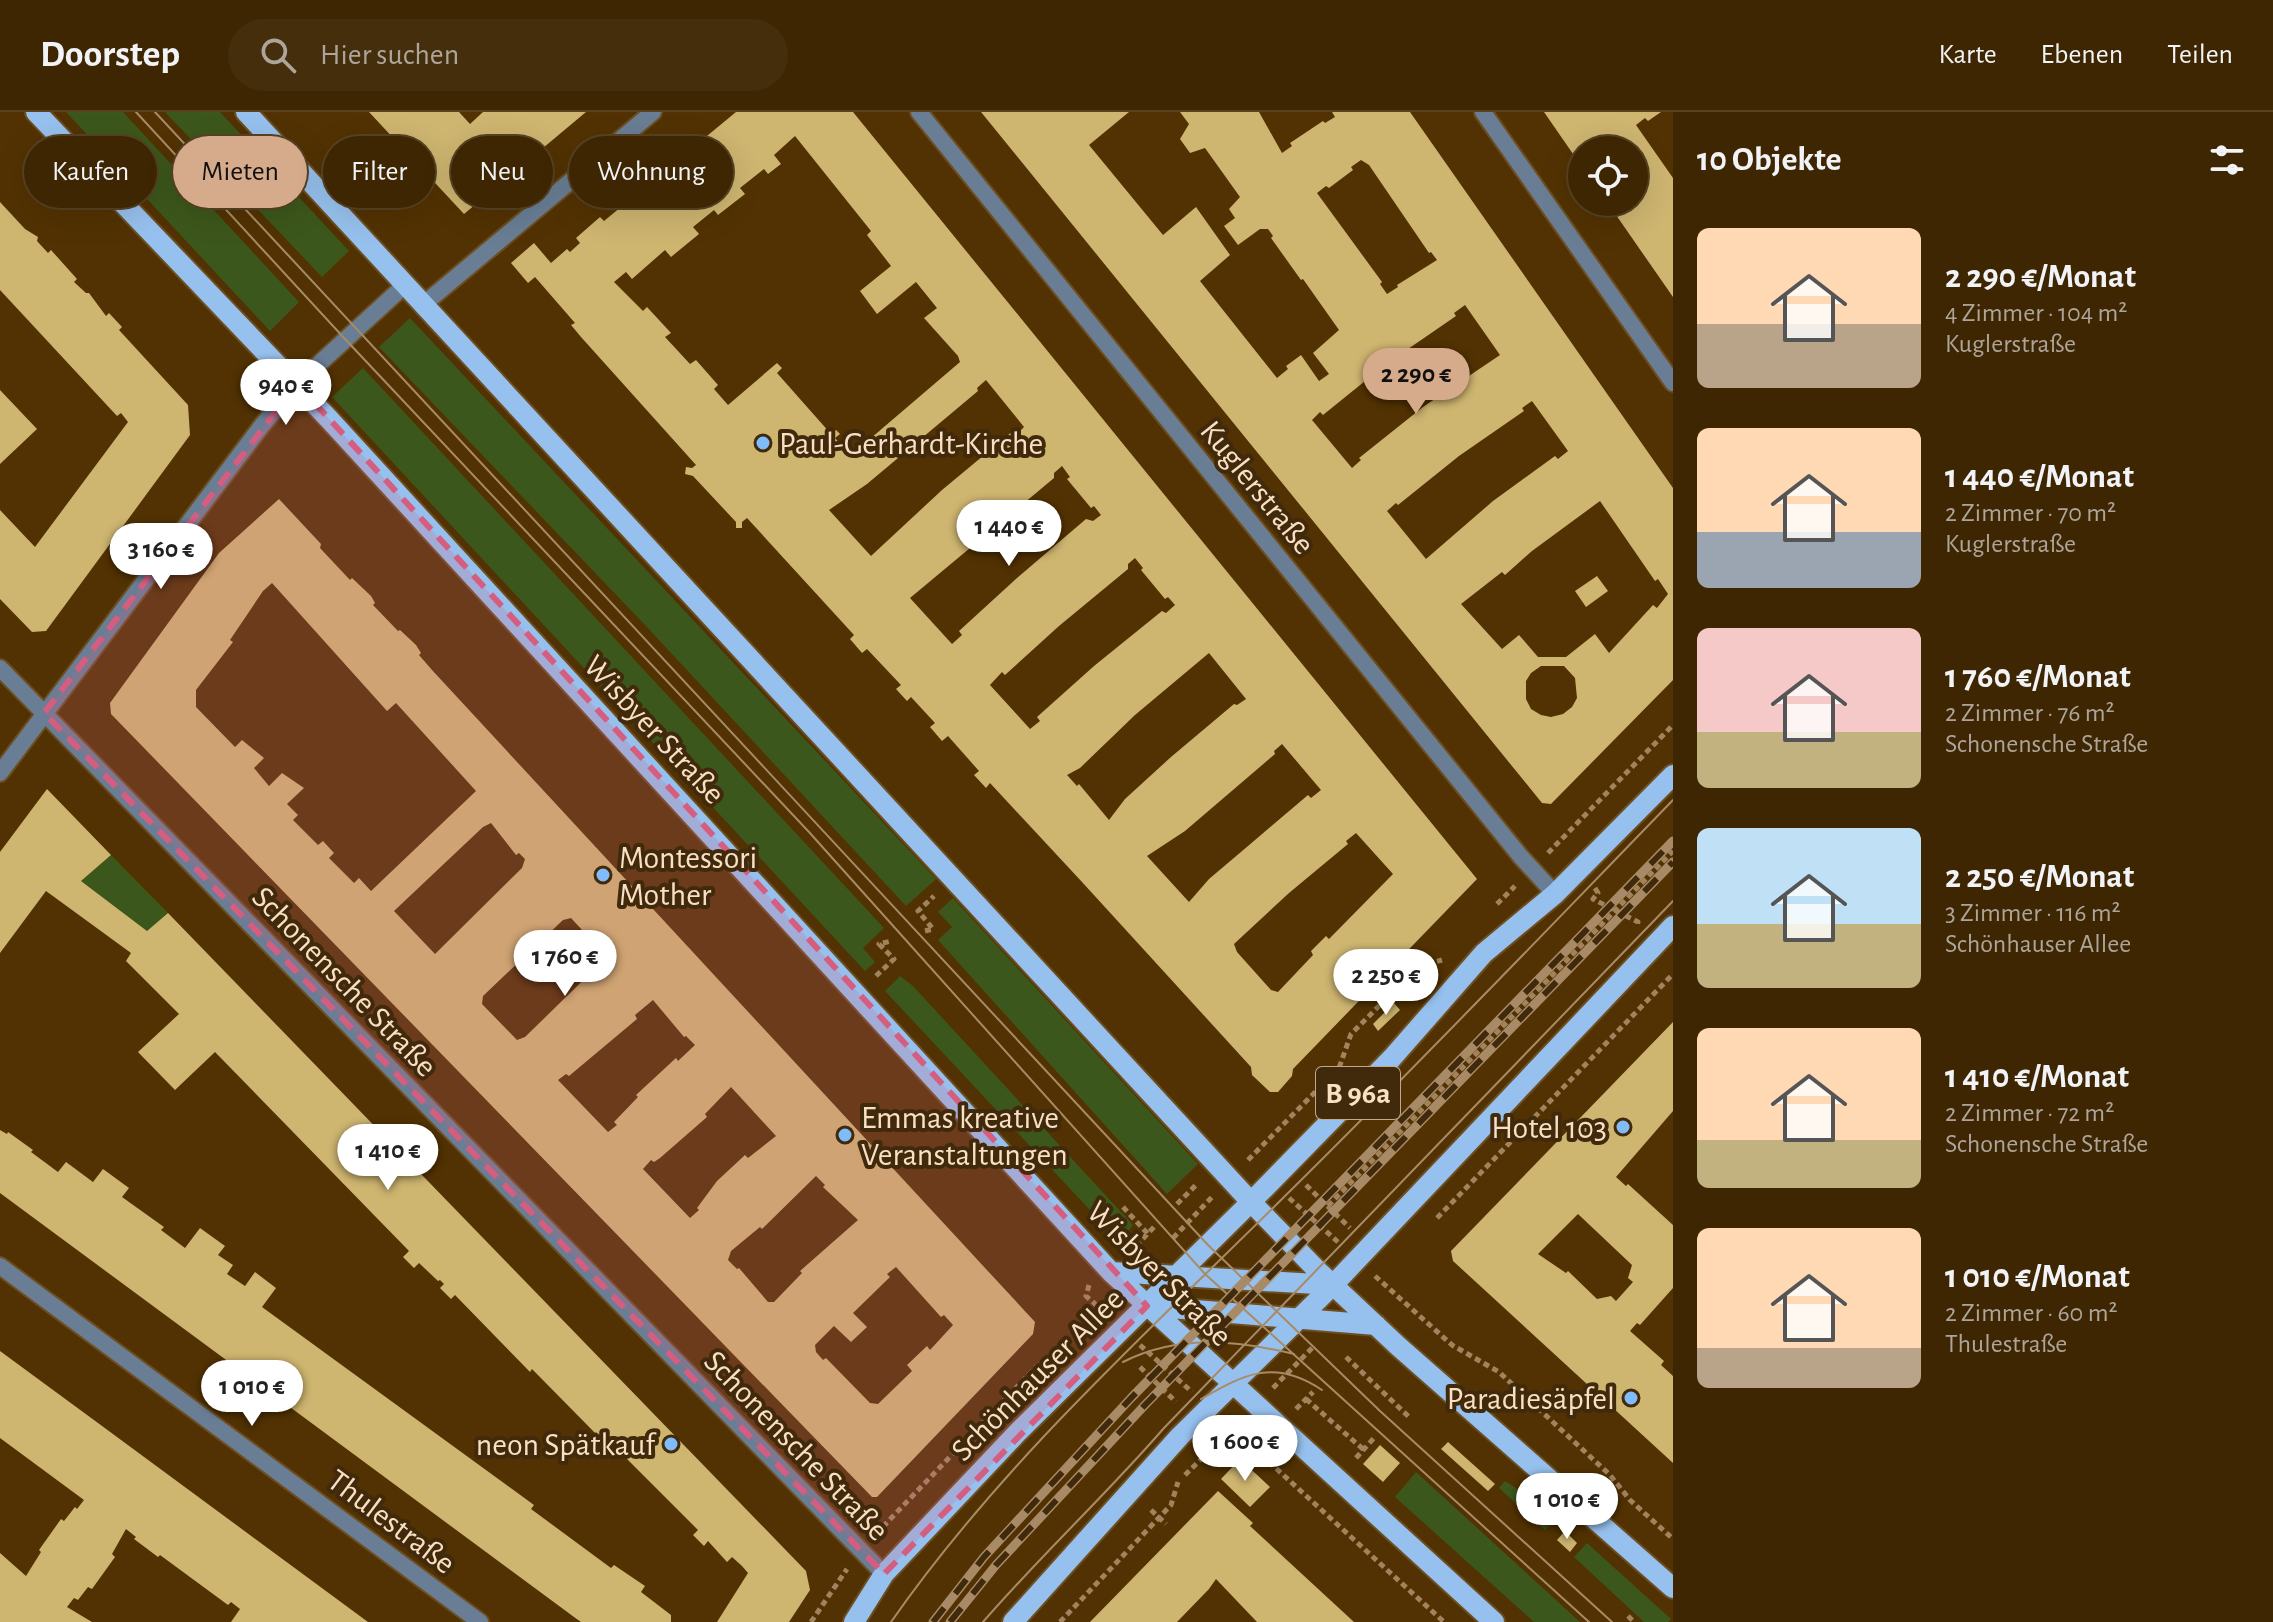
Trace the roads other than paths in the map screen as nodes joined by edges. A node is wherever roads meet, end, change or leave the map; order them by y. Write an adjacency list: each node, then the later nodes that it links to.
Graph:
1 (36, 112): 9 (main road, Wisbyer Straße)
2 (246, 112): 6 (main road)
3 (653, 112): 7 (street)
4 (919, 112): 14 (street, Kuglerstraße)
5 (1483, 112): 8 (street)
6 (406, 284): 7 (main road); 9 (street)
7 (424, 304): 16 (main road)
8 (1673, 383)
9 (297, 384): 11 (street); 17 (main road, Wisbyer Straße)
10 (0, 668): 11 (street, Schonensche Straße)
11 (44, 713): 12 (street); 25 (street, Schonensche Straße)
12 (0, 773)
13 (1673, 775): 14 (main road, Schönhauser Allee / B 96a)
14 (1555, 894): 16 (main road, Schönhauser Allee / B 96a)
15 (1673, 926): 20 (main road)
16 (1251, 1202): 19 (main road, Schönhauser Allee / B 96a); 20 (main road)
17 (1104, 1264): 19 (main road); 21 (main road, Wisbyer Straße)
18 (0, 1266): 27 (street, Thulestraße)
19 (1177, 1276): 20 (main road); 21 (main road, Schönhauser Allee / B 96a)
20 (1333, 1285): 22 (main road); 23 (main road)
21 (1147, 1306): 22 (main road); 24 (main road, Wisbyer Straße); 25 (main road, Schönhauser Allee / B 96a)
22 (1298, 1319): 23 (main road); 24 (main road)
23 (1376, 1325): 26 (main road)
24 (1231, 1384): 29 (main road); 30 (main road, Wisbyer Straße)
25 (884, 1574): 28 (main road, B 96a)
26 (1673, 1588)
27 (480, 1622)
28 (854, 1622)
29 (1013, 1622)
30 (1494, 1622)

